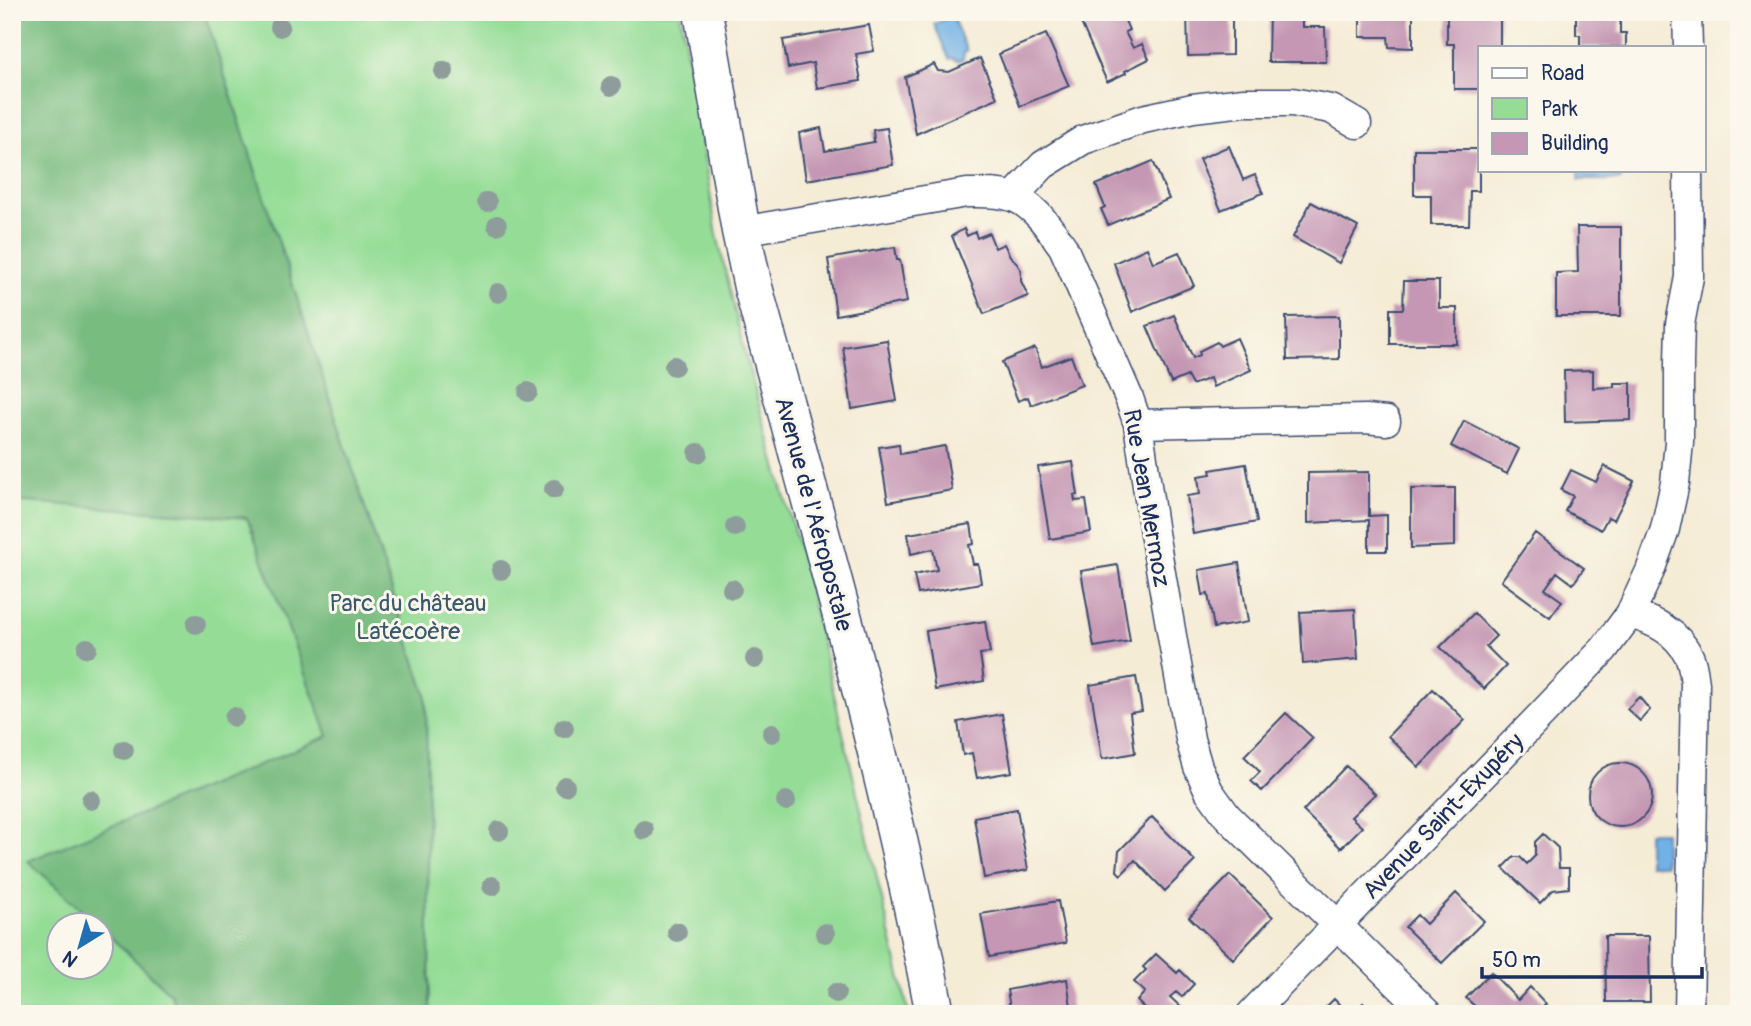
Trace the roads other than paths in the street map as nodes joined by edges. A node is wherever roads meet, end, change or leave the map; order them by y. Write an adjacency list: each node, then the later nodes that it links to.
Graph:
1 (703, 12): 7 (street, Avenue de l'Aéropostale)
2 (1687, 12): 3 (street)
3 (1688, 46)
4 (1357, 124): 6 (street)
5 (1688, 172): 10 (street, Avenue Saint-Exupéry)
6 (1013, 197): 7 (street); 9 (street, Rue Jean Mermoz)
7 (741, 231): 12 (street, Avenue de l'Aéropostale)
8 (1386, 421): 9 (street)
9 (1138, 424): 11 (street, Rue Jean Mermoz)
10 (1630, 614): 11 (street, Avenue Saint-Exupéry); 15 (street)
11 (1338, 924): 13 (street, Avenue Saint-Exupéry); 14 (street, Rue Jean Mermoz)
12 (935, 1014)
13 (1251, 1014)
14 (1428, 1014)
15 (1689, 1014)

